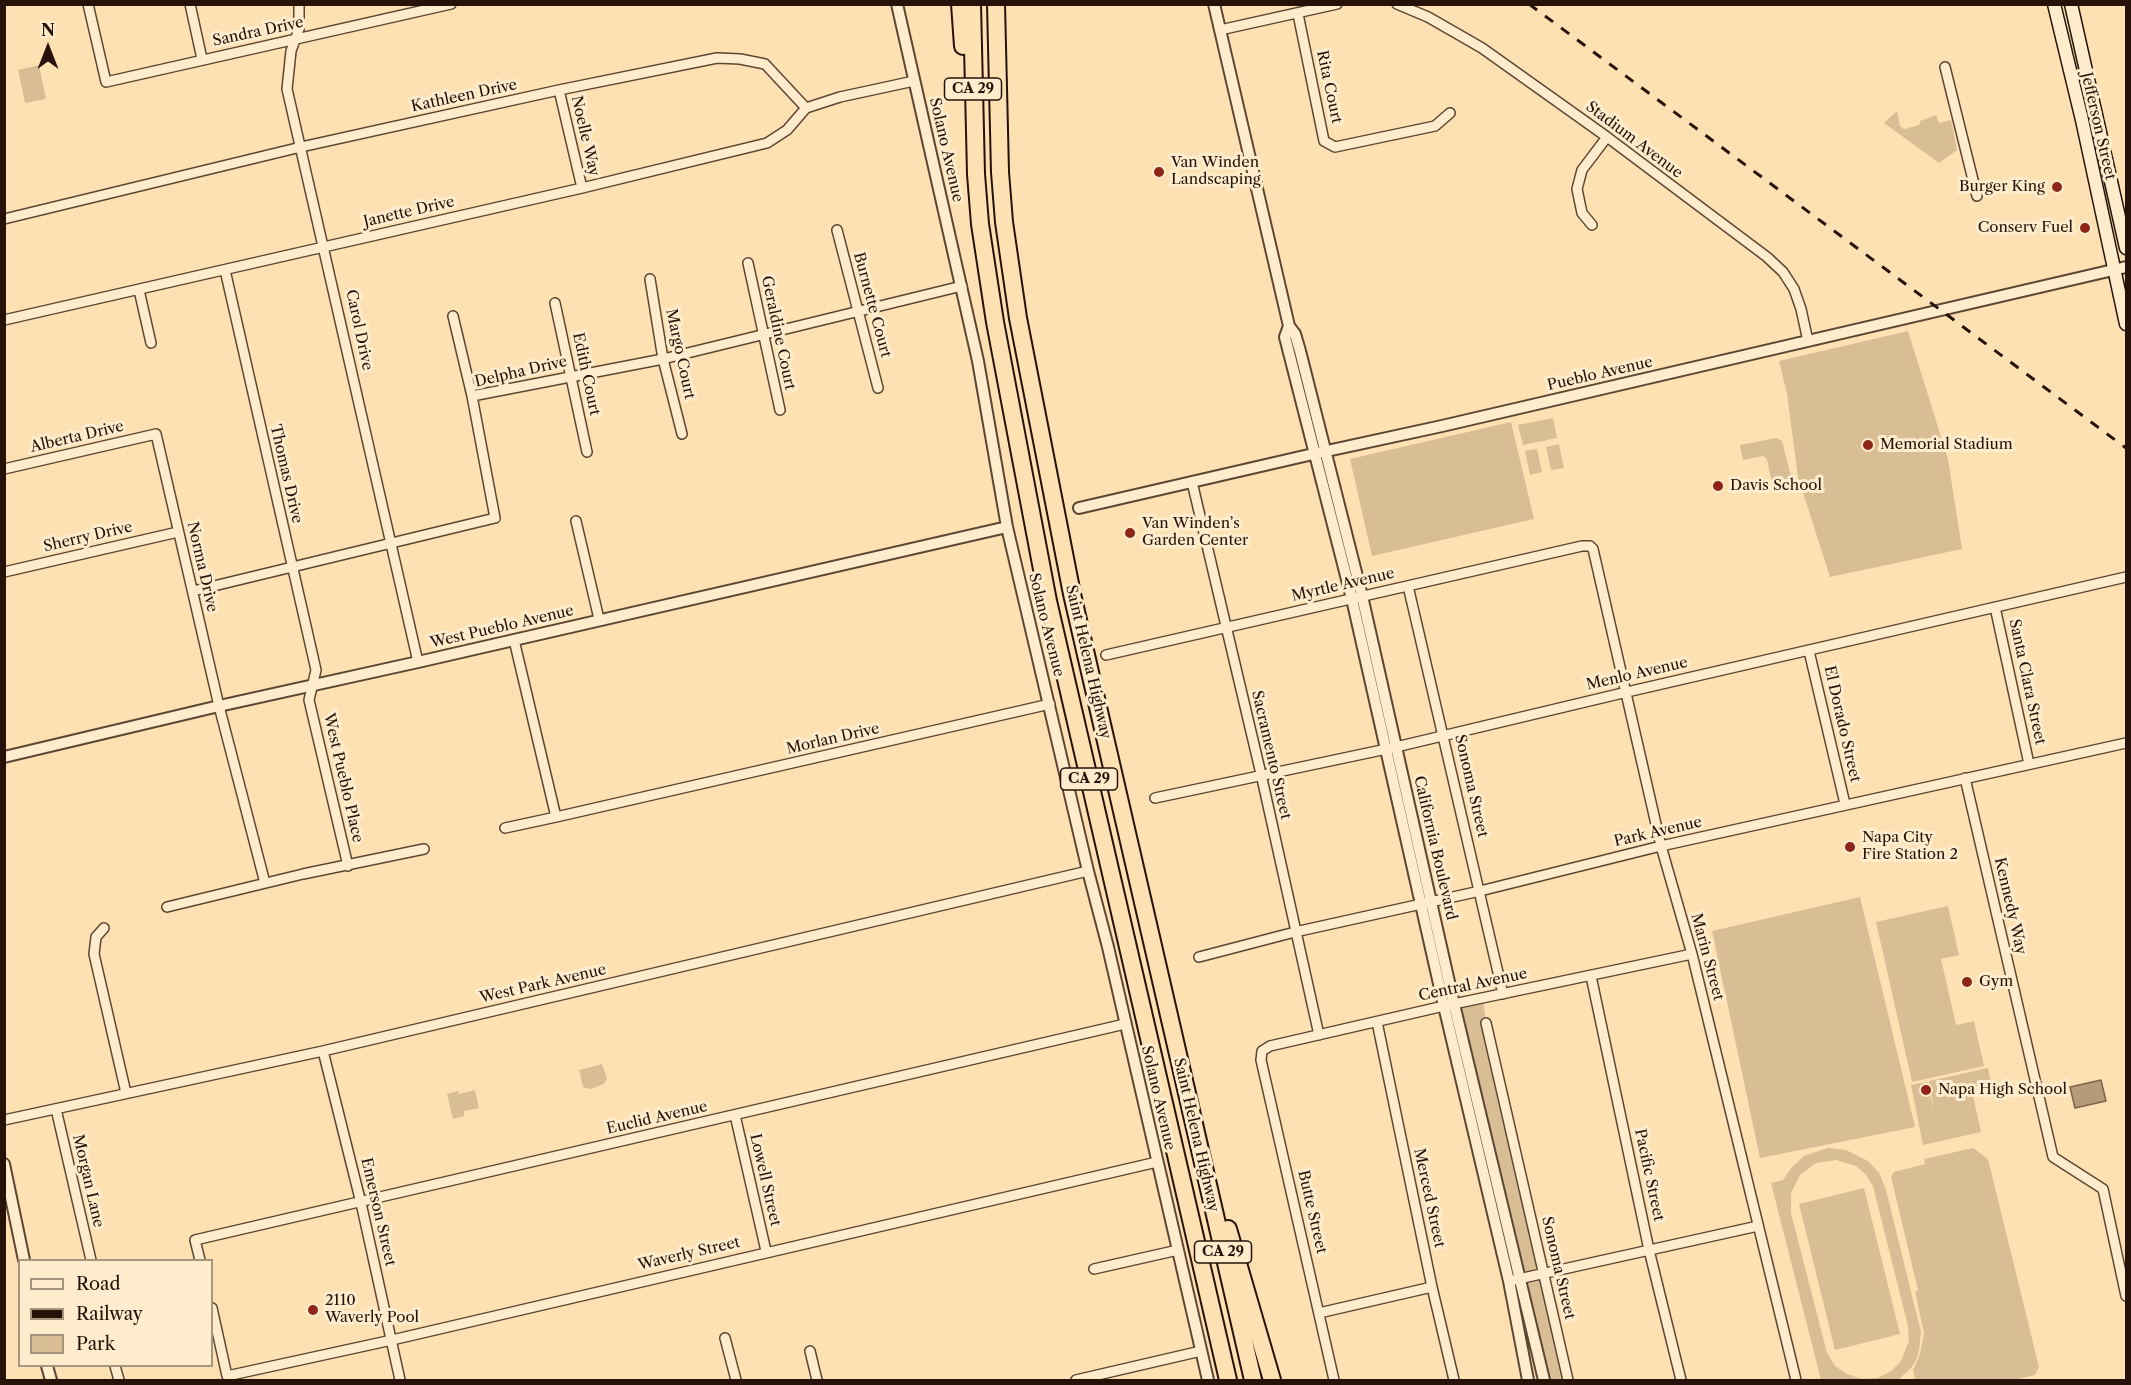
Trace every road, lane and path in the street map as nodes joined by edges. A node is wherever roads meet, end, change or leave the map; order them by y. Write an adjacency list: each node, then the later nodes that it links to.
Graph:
1 (88, 4): 19 (street, Sandra Drive)
2 (190, 4): 19 (street)
3 (299, 4): 18 (street, Carol Drive)
4 (451, 4): 15 (street, Sandra Drive)
5 (897, 4): 21 (street, Solano Avenue)
6 (960, 4): 28 (highway)
7 (972, 4): 28 (highway, Saint Helena Highway / CA 29)
8 (996, 4): 25 (highway, Saint Helena Highway / CA 29)
9 (1008, 4): 25 (highway)
10 (1214, 4): 17 (street, California Boulevard)
11 (1337, 4): 16 (street)
12 (1397, 4): 26 (street, Stadium Avenue)
13 (2054, 4): 37 (main road, Jefferson Street)
14 (2071, 4): 35 (main road, Jefferson Street)
15 (424, 8): 18 (street, Sandra Drive)
16 (1298, 14): 17 (street); 24 (street, Rita Court)
17 (1220, 30): 47 (street, California Boulevard)
18 (295, 39): 19 (street, Sandra Drive); 27 (street, Carol Drive)
19 (202, 59)
20 (1945, 67): 30 (street)
21 (914, 81): 23 (street); 40 (street, Solano Avenue)
22 (559, 90): 23 (street, Kathleen Drive); 27 (street, Kathleen Drive); 29 (street, Noelle Way)
23 (806, 108): 29 (street, Janette Drive)
24 (1450, 113)
25 (998, 121): 122 (highway, Saint Helena Highway / CA 29)
26 (1607, 137): 32 (street); 49 (street, Stadium Avenue)
27 (301, 147): 31 (street, Kathleen Drive); 34 (street, Carol Drive)
28 (976, 174): 149 (highway, Saint Helena Highway / CA 29)
29 (582, 188): 34 (street, Janette Drive)
30 (1977, 196)
31 (4, 219)
32 (1592, 225)
33 (837, 230): 43 (street, Burnette Court)
34 (325, 247): 38 (street, Janette Drive); 67 (street, Carol Drive)
35 (2127, 248)
36 (748, 263): 48 (street, Geraldine Court)
37 (2120, 268): 46 (main road, Jefferson Street); 49 (street, Pueblo Avenue)
38 (225, 270): 41 (street, Janette Drive); 69 (street, Thomas Drive)
39 (650, 279): 51 (street, Margo Court)
40 (962, 286): 43 (street, Delpha Drive); 65 (street, Solano Avenue)
41 (139, 290): 45 (street, Janette Drive); 50 (street)
42 (555, 303): 52 (street, Edith Court)
43 (859, 309): 48 (street, Delpha Drive); 53 (street, Burnette Court)
44 (453, 316): 54 (street)
45 (4, 320)
46 (2127, 324)
47 (1289, 326): 59 (street, California Boulevard); 60 (street, California Boulevard)
48 (764, 335): 51 (street, Delpha Drive); 55 (street, Geraldine Court)
49 (1808, 341): 59 (street, Pueblo Avenue)
50 (151, 343)
51 (663, 359): 52 (street, Delpha Drive); 57 (street, Margo Court)
52 (570, 375): 54 (street, Delpha Drive); 58 (street, Edith Court)
53 (879, 388)
54 (472, 396): 67 (street, Delpha Drive)
55 (780, 410)
56 (156, 434): 61 (street, Alberta Drive); 66 (street, Norma Drive)
57 (682, 434)
58 (587, 452)
59 (1325, 452): 60 (street, Pueblo Avenue); 74 (street, California Boulevard)
60 (1313, 454): 62 (street, Pueblo Avenue); 74 (street, California Boulevard)
61 (4, 469)
62 (1192, 482): 63 (street, Pueblo Avenue); 77 (street, Sacramento Street)
63 (1079, 508)
64 (576, 521): 76 (street)
65 (1007, 527): 76 (street, West Pueblo Avenue); 84 (street, Solano Avenue)
66 (178, 532): 70 (street, Sherry Drive); 73 (street, Norma Drive)
67 (391, 544): 69 (street, Delpha Drive); 81 (street, Carol Drive)
68 (1587, 546): 72 (street, Myrtle Avenue); 83 (street, Marin Street)
69 (293, 568): 73 (street, Delpha Drive); 82 (street, Thomas Drive)
70 (5, 571)
71 (2127, 577): 75 (street, Menlo Avenue)
72 (1408, 586): 74 (street, Myrtle Avenue); 86 (street, Sonoma Street)
73 (193, 591): 85 (street, Norma Drive)
74 (1357, 598): 77 (street, Myrtle Avenue); 88 (street, California Boulevard)
75 (1995, 607): 79 (street, Menlo Avenue); 90 (street, Santa Clara Street)
76 (599, 619): 78 (street, West Pueblo Avenue)
77 (1226, 627): 80 (street, Myrtle Avenue); 91 (street, Sacramento Street)
78 (514, 640): 81 (street, West Pueblo Avenue); 95 (street)
79 (1809, 651): 83 (street, Menlo Avenue); 94 (street, El Dorado Street)
80 (1106, 655)
81 (418, 662): 82 (street, West Pueblo Avenue)
82 (313, 684): 85 (street, West Pueblo Avenue); 99 (street, West Pueblo Place)
83 (1627, 692): 86 (street, Menlo Avenue); 97 (street, Marin Street)
84 (1050, 704): 95 (street, Morlan Drive); 100 (street, Solano Avenue)
85 (219, 706): 89 (street, West Pueblo Avenue); 101 (street)
86 (1443, 735): 88 (street, Menlo Avenue); 102 (street, Sonoma Street)
87 (2127, 743): 90 (street, Park Avenue)
88 (1391, 748): 91 (street, Menlo Avenue); 103 (street, California Boulevard)
89 (4, 757)
90 (2029, 764): 92 (street, Park Avenue)
91 (1261, 774): 93 (street, Menlo Avenue); 106 (street, Sacramento Street)
92 (1965, 778): 94 (street, Park Avenue); 137 (street, Kennedy Way)
93 (1155, 798)
94 (1845, 804): 97 (street, Park Avenue)
95 (556, 817): 96 (street, Morlan Drive)
96 (505, 828)
97 (1661, 846): 102 (street, Park Avenue); 107 (street, Marin Street)
98 (424, 849): 99 (street)
99 (348, 866): 101 (street, West Pueblo Place)
100 (1088, 871): 114 (street, Solano Avenue); 116 (street, West Park Avenue)
101 (265, 883): 104 (street, West Pueblo Place)
102 (1480, 891): 103 (street, Park Avenue); 110 (street, Sonoma Street)
103 (1427, 902): 106 (street, Park Avenue); 111 (street, California Boulevard)
104 (167, 907)
105 (104, 928): 118 (street)
106 (1295, 932): 108 (street, Park Avenue); 115 (street, Sacramento Street)
107 (1692, 954): 109 (street, Central Avenue); 126 (street, Marin Street)
108 (1198, 957)
109 (1591, 976): 110 (street, Central Avenue); 128 (street, Pacific Street)
110 (1503, 994): 111 (street, Central Avenue)
111 (1449, 1005): 112 (street, Central Avenue); 135 (street, California Boulevard)
112 (1377, 1022): 115 (street, Central Avenue); 136 (street, Merced Street)
113 (1486, 1023): 134 (street, Sonoma Street)
114 (1125, 1024): 120 (street, Euclid Avenue); 123 (street, Solano Avenue)
115 (1319, 1035): 117 (street, Central Avenue)
116 (324, 1051): 118 (street, West Park Avenue); 125 (street, Emerson Street)
117 (1262, 1051): 139 (street, Butte Street)
118 (126, 1093): 119 (street, West Park Avenue)
119 (56, 1109): 121 (street, West Park Avenue); 131 (street, Morgan Lane)
120 (735, 1115): 125 (street, Euclid Avenue); 129 (street, Lowell Street)
121 (4, 1120)
122 (1193, 1124): 150 (highway, Saint Helena Highway / CA 29); 151 (highway)
123 (1157, 1162): 127 (street, Solano Avenue); 129 (street, Waverly Street)
124 (4, 1164): 130 (street)
125 (361, 1203): 132 (street, Euclid Avenue); 141 (street, Emerson Street)
126 (1758, 1226): 128 (street); 158 (street, Marin Street)
127 (1178, 1250): 133 (street); 143 (street, Solano Avenue)
128 (1649, 1250): 134 (street); 157 (street, Pacific Street)
129 (766, 1251): 141 (street, Waverly Street)
130 (24, 1259)
131 (91, 1259)
132 (200, 1259)
133 (1094, 1269)
134 (1544, 1274): 135 (street); 156 (street, Sonoma Street)
135 (1514, 1280): 154 (street, California Boulevard); 155 (street, California Boulevard)
136 (1432, 1287): 139 (street); 153 (street, Merced Street)
137 (2127, 1296)
138 (213, 1313): 141 (street, Waverly Street)
139 (1319, 1313): 152 (street, Butte Street)
140 (725, 1338): 145 (street)
141 (392, 1340): 144 (street, Emerson Street)
142 (810, 1351): 146 (street)
143 (1201, 1351): 147 (street); 148 (street, Solano Avenue)
144 (399, 1380)
145 (736, 1380)
146 (817, 1380)
147 (1076, 1380)
148 (1208, 1380)
149 (1228, 1380)
150 (1252, 1380)
151 (1272, 1380)
152 (1334, 1380)
153 (1454, 1380)
154 (1528, 1380)
155 (1544, 1380)
156 (1568, 1380)
157 (1681, 1380)
158 (1796, 1380)

